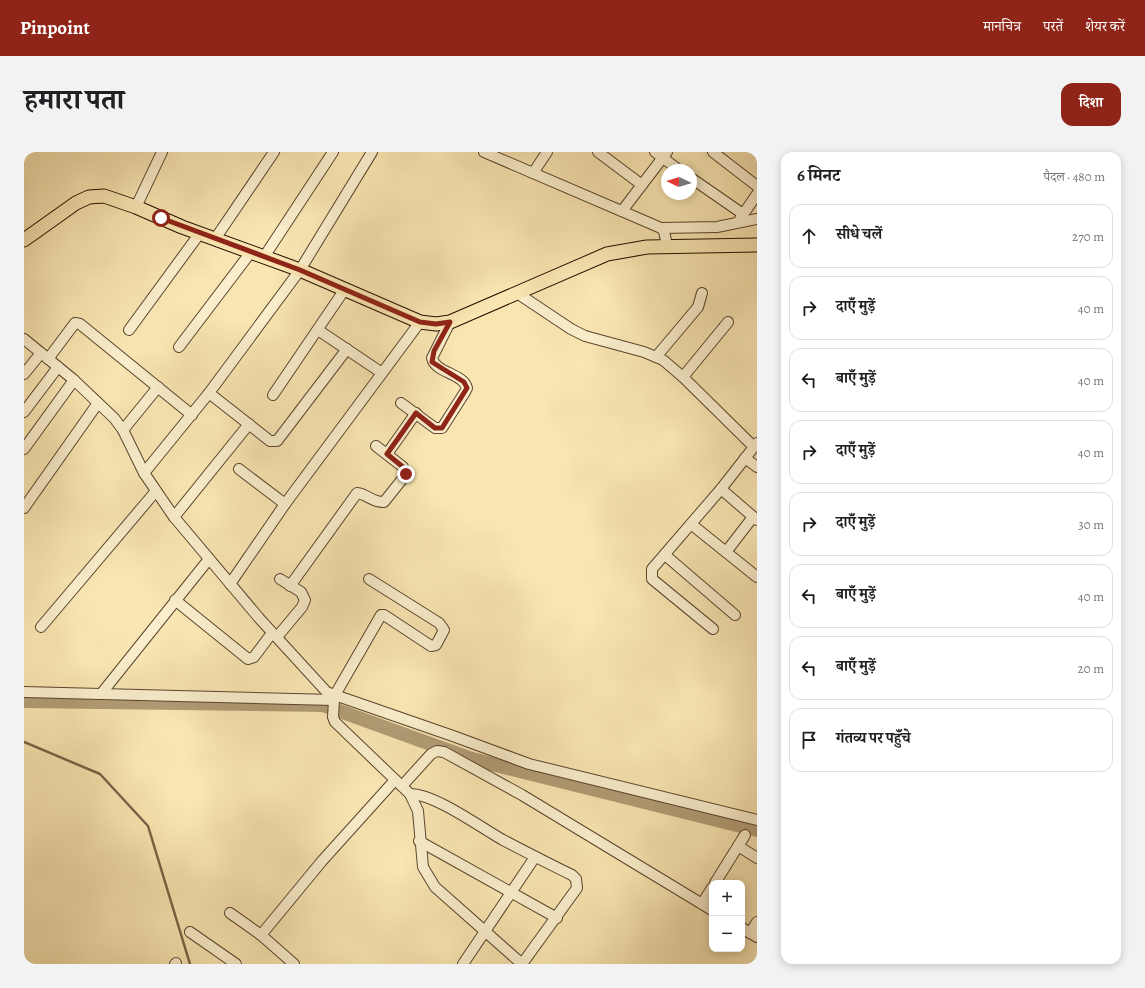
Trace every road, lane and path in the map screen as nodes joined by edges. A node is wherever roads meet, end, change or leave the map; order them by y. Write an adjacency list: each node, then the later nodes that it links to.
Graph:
1 (162, 152): 16 (street)
2 (274, 152): 23 (street)
3 (333, 152): 28 (street)
4 (372, 152): 29 (street)
5 (484, 152): 11 (street)
6 (547, 152): 11 (street)
7 (598, 152): 13 (street)
8 (713, 152): 14 (street)
9 (661, 154): 10 (street); 13 (street)
10 (672, 164)
11 (533, 173): 17 (street)
12 (697, 182): 18 (street)
13 (642, 185): 17 (street)
14 (757, 186)
15 (757, 194): 18 (street)
16 (136, 207): 22 (main road); 24 (main road)
17 (622, 211): 21 (street)
18 (743, 214): 20 (street)
19 (757, 219): 20 (street)
20 (736, 224): 21 (street)
21 (661, 228): 26 (street)
22 (200, 233): 23 (main road); 36 (street)
23 (215, 239): 27 (main road)
24 (24, 240)
25 (757, 245): 26 (main road)
26 (667, 246): 31 (main road)
27 (251, 252): 28 (main road); 39 (street)
28 (264, 257): 29 (main road)
29 (300, 270): 30 (main road); 49 (street)
30 (345, 290): 33 (main road); 37 (street)
31 (517, 293): 34 (main road); 42 (street)
32 (702, 293): 42 (street)
33 (420, 322): 34 (main road); 44 (street)
34 (450, 322): 54 (street)
35 (728, 322): 46 (street)
36 (129, 330)
37 (318, 330): 40 (street); 50 (street)
38 (24, 339): 41 (street)
39 (179, 347)
40 (347, 349): 44 (street); 56 (street)
41 (45, 356): 43 (street); 45 (street); 48 (street)
42 (656, 357): 46 (street)
43 (58, 367): 47 (street); 53 (street)
44 (382, 373): 68 (street)
45 (24, 374)
46 (683, 377): 58 (street)
47 (74, 380): 51 (street); 60 (street)
48 (158, 387): 55 (street); 57 (street)
49 (209, 393): 55 (street); 56 (street)
50 (273, 395)
51 (98, 403): 57 (street); 69 (street)
52 (401, 403): 54 (street)
53 (24, 411)
54 (416, 413): 61 (street)
55 (192, 415): 65 (street)
56 (249, 424): 70 (street)
57 (123, 430): 65 (street)
58 (756, 445): 62 (street)
59 (376, 446): 61 (street)
60 (24, 449)
61 (387, 454): 80 (street)
62 (745, 458): 63 (street); 66 (street)
63 (757, 468)
64 (239, 469): 68 (street)
65 (144, 473): 67 (street)
66 (721, 489): 71 (street); 72 (street)
67 (156, 491): 70 (street); 83 (street)
68 (285, 504): 79 (street)
69 (24, 508)
70 (174, 517): 75 (street)
71 (755, 519): 73 (street)
72 (691, 524): 73 (street); 74 (street)
73 (726, 552): 76 (street)
74 (665, 555): 82 (street); 84 (street)
75 (209, 559): 79 (street); 81 (street)
76 (757, 577)
77 (280, 579): 80 (street)
78 (369, 579): 88 (street)
79 (230, 584): 85 (street)
80 (290, 586): 85 (street)
81 (176, 600): 85 (street); 87 (street)
82 (735, 615)
83 (40, 627)
84 (713, 629)
85 (275, 635): 88 (street)
86 (24, 692): 87 (street)
87 (101, 694): 88 (street)
88 (333, 701): 89 (street); 91 (street)
89 (398, 783): 90 (street); 100 (street); 108 (street)
90 (410, 794): 93 (street); 95 (street)
91 (757, 820)
92 (745, 835): 94 (street)
93 (419, 841): 98 (street); 105 (street)
94 (738, 846): 96 (street); 97 (street)
95 (535, 857): 98 (street); 103 (street)
96 (757, 858)
97 (717, 880)
98 (511, 892): 103 (street); 105 (street)
99 (709, 893): 100 (street)
100 (702, 904): 101 (street)
101 (709, 908)
102 (230, 913): 108 (street)
103 (557, 918): 112 (street)
104 (757, 922): 107 (street)
105 (485, 931): 111 (street); 112 (street)
106 (190, 932): 109 (street)
107 (750, 933)
108 (261, 935): 110 (street)
109 (236, 964)
110 (294, 964)
111 (463, 964)
112 (522, 964)

